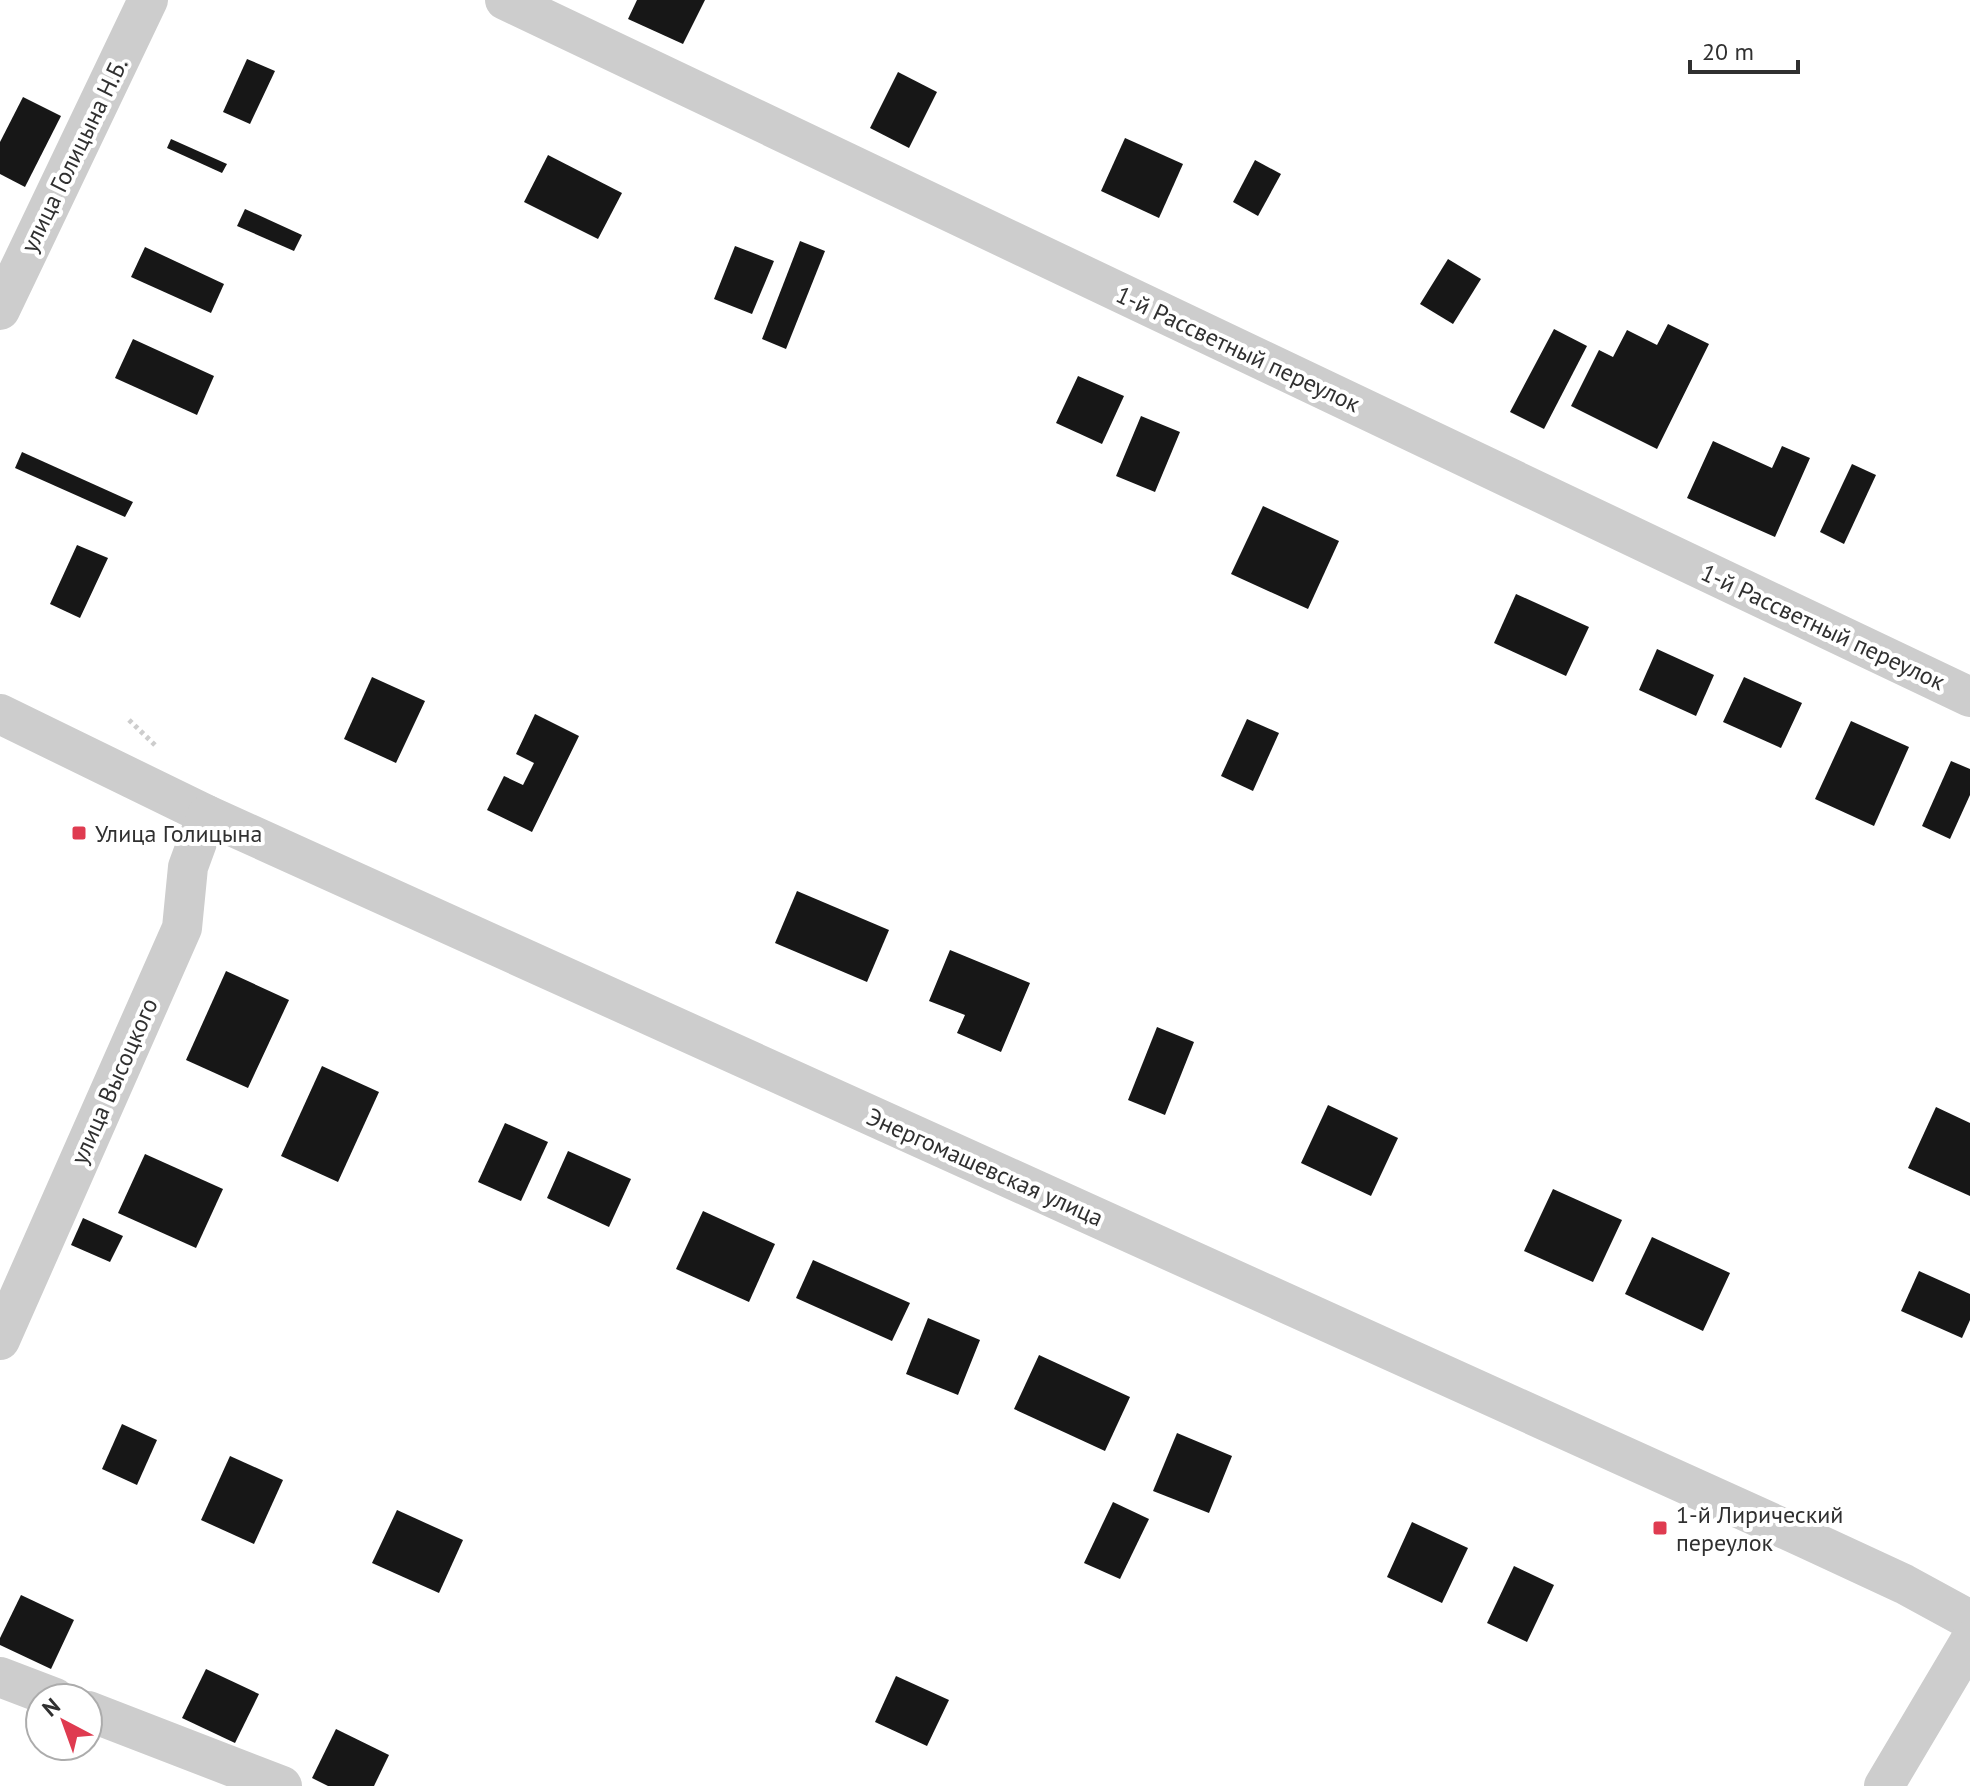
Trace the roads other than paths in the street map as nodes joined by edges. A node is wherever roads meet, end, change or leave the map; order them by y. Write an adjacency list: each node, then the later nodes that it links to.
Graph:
1 (148, 0): 3 (street, улица Голицына Н.Б.)
2 (505, 0): 4 (street, 1-й Рассветный переулок)
3 (0, 310)
4 (1970, 697)
5 (0, 714): 6 (street, Энергомашевская улица)
6 (207, 815): 7 (street, улица Высоцкого); 8 (street, Энергомашевская улица)
7 (0, 1340)
8 (1970, 1620)
9 (1970, 1641): 14 (street)
10 (0, 1677): 11 (street)
11 (24, 1686)
12 (104, 1717): 13 (street)
13 (282, 1786)
14 (1884, 1786)

